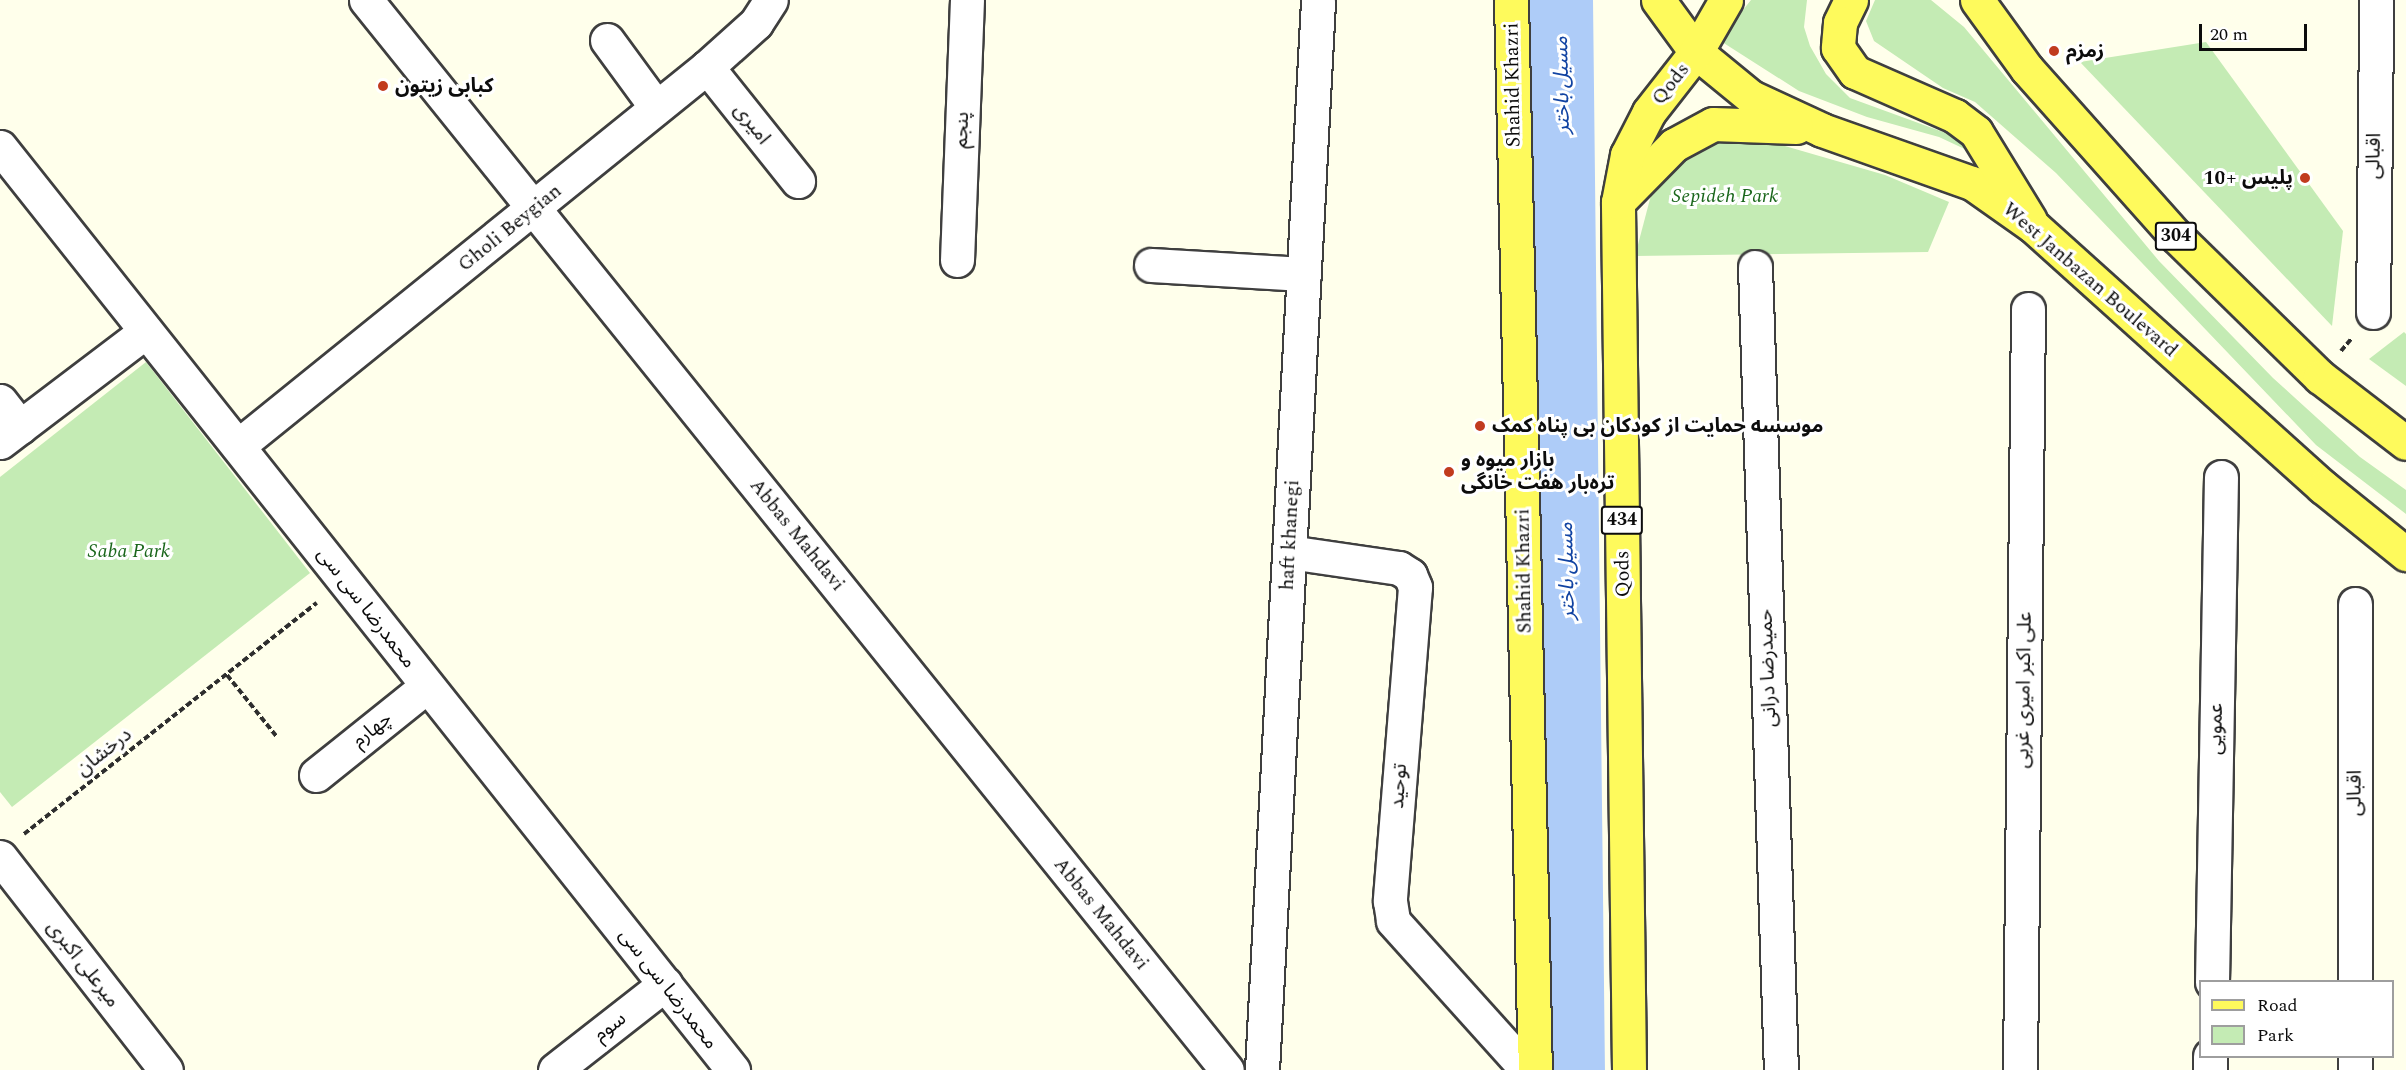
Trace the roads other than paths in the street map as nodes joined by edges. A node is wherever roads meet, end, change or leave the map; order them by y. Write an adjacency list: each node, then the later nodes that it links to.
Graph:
1 (366, 0): 21 (street, Abbas Mahdavi)
2 (771, 0): 14 (street, Gholi Beygian)
3 (967, 0): 23 (street, پنجم)
4 (1318, 0): 26 (street, haft khanegi)
5 (1511, 0): 50 (main road, Shahid Khazri)
6 (1658, 0): 13 (main road, West Janbazan Boulevard)
7 (1726, 0): 13 (main road, Qods / 434)
8 (1851, 0): 22 (main road)
9 (1964, 0): 15 (main road)
10 (1977, 0): 15 (main road, 304)
11 (2376, 0): 28 (street, اقبالی)
12 (607, 40): 16 (street)
13 (1696, 52): 17 (main road, West Janbazan Boulevard); 20 (main road, Qods / 434)
14 (707, 67): 16 (street, Gholi Beygian); 19 (street, امیری)
15 (2027, 69): 32 (main road, 304)
16 (656, 107): 21 (street, Gholi Beygian)
17 (1822, 130): 20 (main road); 22 (main road, West Janbazan Boulevard)
18 (0, 147): 29 (street, محمدرضا سی سی)
19 (798, 181)
20 (1618, 202): 51 (main road, Qods / 434)
21 (535, 209): 33 (street, Gholi Beygian); 47 (street, Abbas Mahdavi)
22 (2033, 226): 36 (main road, West Janbazan Boulevard)
23 (957, 260)
24 (1151, 265): 26 (street)
25 (1755, 267): 52 (street, حمیدرضا درانی)
26 (1304, 274): 35 (street, haft khanegi)
27 (2028, 309): 53 (street, علی اکبر امیری غربی)
28 (2373, 312)
29 (146, 331): 31 (street); 33 (street, محمدرضا سی سی)
30 (0, 401): 31 (street)
31 (10, 435)
32 (2406, 443)
33 (238, 446): 38 (street, محمدرضا سی سی)
34 (2221, 477): 41 (street, عمویی)
35 (1289, 552): 48 (street, haft khanegi); 49 (street, توحید)
36 (2406, 554)
37 (2355, 604): 42 (street, اقبالی)
38 (428, 686): 39 (street, چهارم); 43 (street, محمدرضا سی سی)
39 (316, 775)
40 (9, 848): 44 (street, میرعلی اکبری)
41 (2212, 980)
42 (2355, 980)
43 (665, 984): 45 (street, سوم); 46 (street, محمدرضا سی سی)
44 (166, 1070)
45 (555, 1070)
46 (733, 1070)
47 (1227, 1070)
48 (1262, 1070)
49 (1527, 1070)
50 (1535, 1070)
51 (1629, 1070)
52 (1781, 1070)
53 (2020, 1070)

